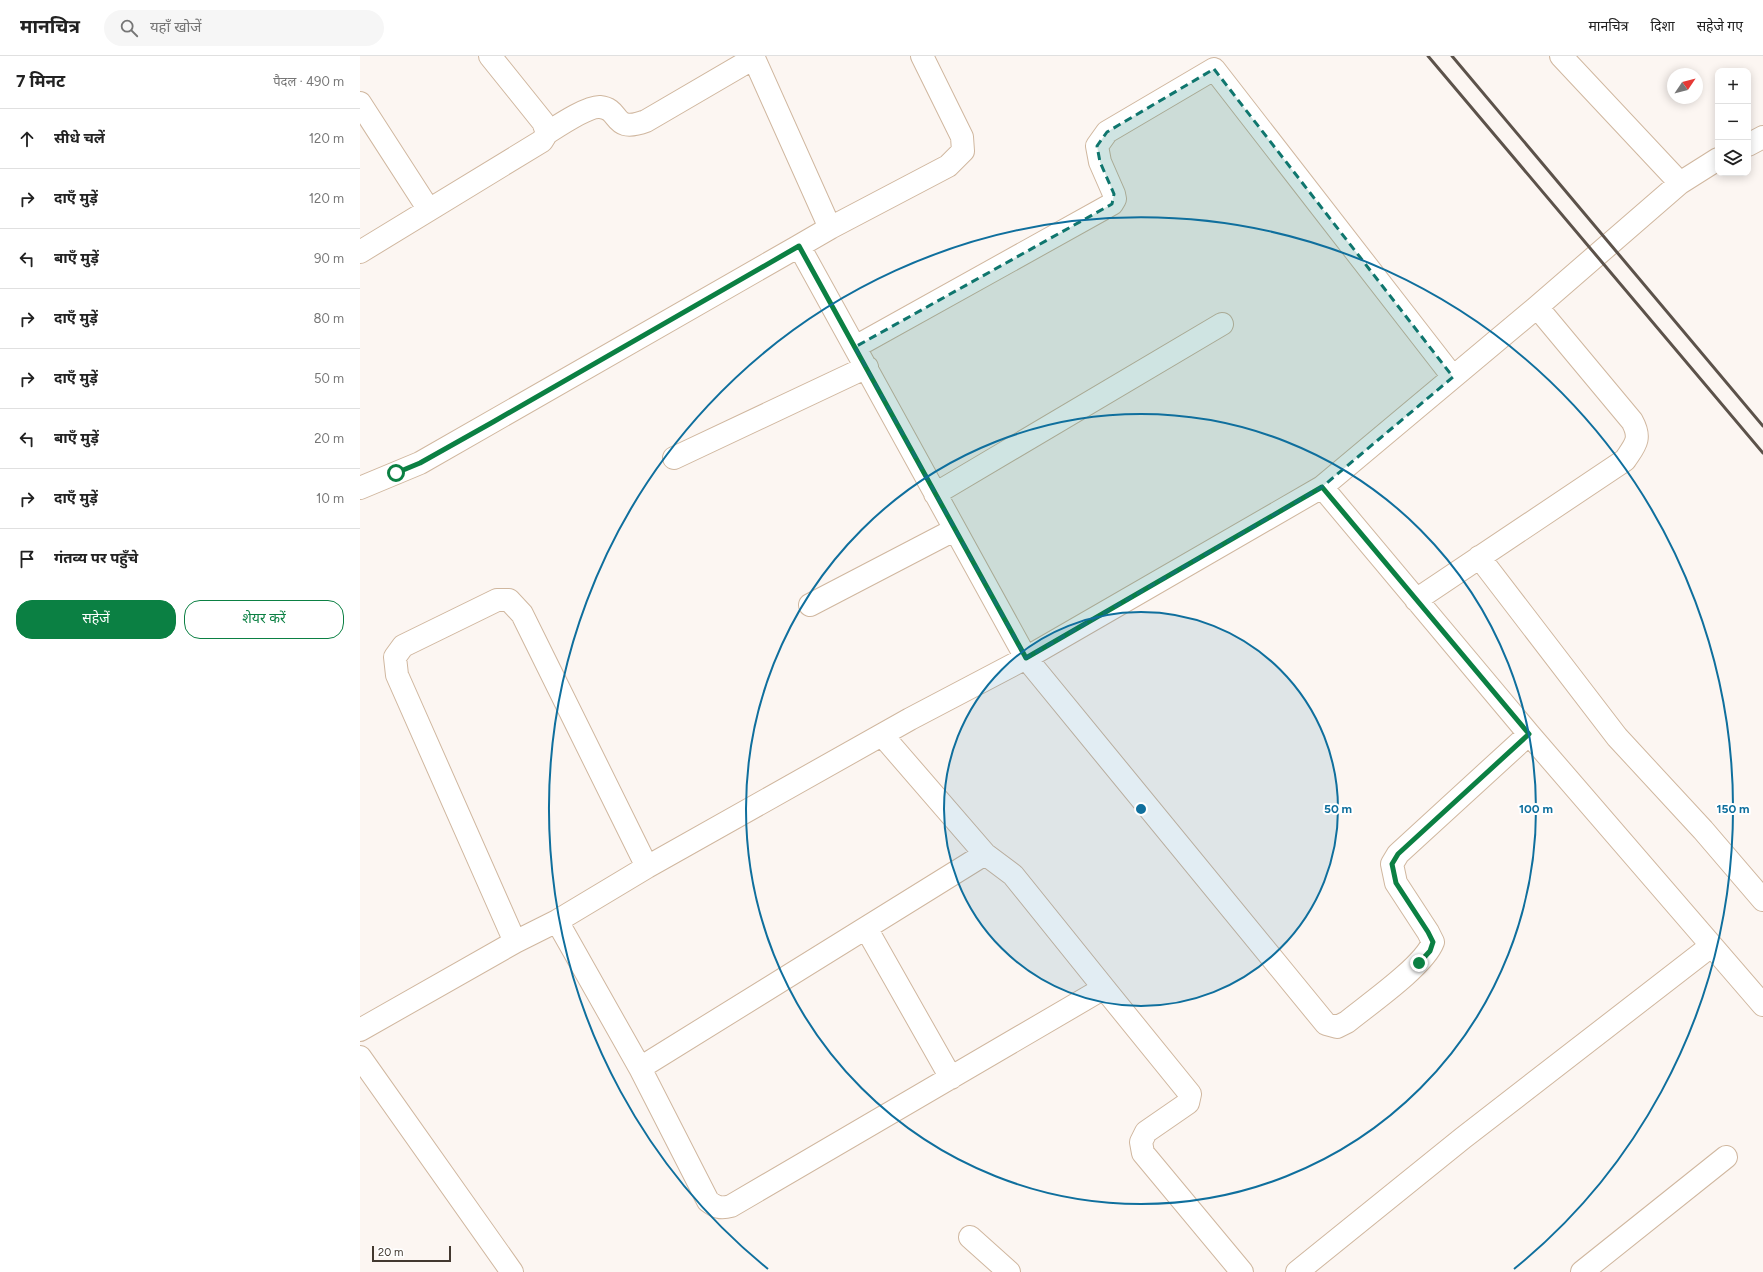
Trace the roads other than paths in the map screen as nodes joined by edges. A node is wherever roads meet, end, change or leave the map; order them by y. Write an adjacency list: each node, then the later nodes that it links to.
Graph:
1 (490, 56): 7 (street)
2 (922, 56): 13 (street)
3 (1561, 56): 11 (street)
4 (754, 57): 7 (street); 13 (street)
5 (1211, 62): 18 (street); 20 (street)
6 (360, 103): 12 (street)
7 (546, 132): 12 (street)
8 (1763, 137): 9 (street)
9 (1751, 143)
10 (1715, 162): 11 (street)
11 (1680, 182): 16 (street)
12 (429, 210): 15 (street)
13 (830, 228): 14 (street)
14 (799, 246): 18 (street); 22 (street)
15 (360, 252)
16 (1538, 307): 20 (street); 26 (street)
17 (1222, 324): 24 (street)
18 (856, 347): 19 (street)
19 (866, 367): 21 (street); 24 (street)
20 (1454, 377): 23 (street)
21 (674, 458)
22 (360, 487)
23 (1322, 487): 27 (street); 29 (street)
24 (935, 494): 25 (street)
25 (954, 530): 28 (street); 29 (street)
26 (1479, 558): 27 (street); 34 (street)
27 (1416, 600): 30 (street)
28 (810, 605)
29 (1026, 658): 30 (street); 31 (street)
30 (1529, 734): 38 (street)
31 (882, 735): 32 (street); 33 (street)
32 (985, 854): 36 (street); 39 (street)
33 (647, 867): 35 (street); 37 (street)
34 (1763, 900)
35 (557, 921): 37 (street); 43 (street)
36 (866, 928): 43 (street); 44 (street)
37 (515, 942): 41 (street)
38 (1711, 946): 40 (street); 50 (street)
39 (1104, 988): 44 (street); 49 (street)
40 (1763, 1005)
41 (360, 1030)
42 (360, 1057): 47 (street)
43 (640, 1068): 44 (street)
44 (951, 1078)
45 (1726, 1157): 51 (street)
46 (970, 1237): 48 (street)
47 (512, 1272)
48 (1009, 1272)
49 (1242, 1272)
50 (1297, 1272)
51 (1582, 1272)

